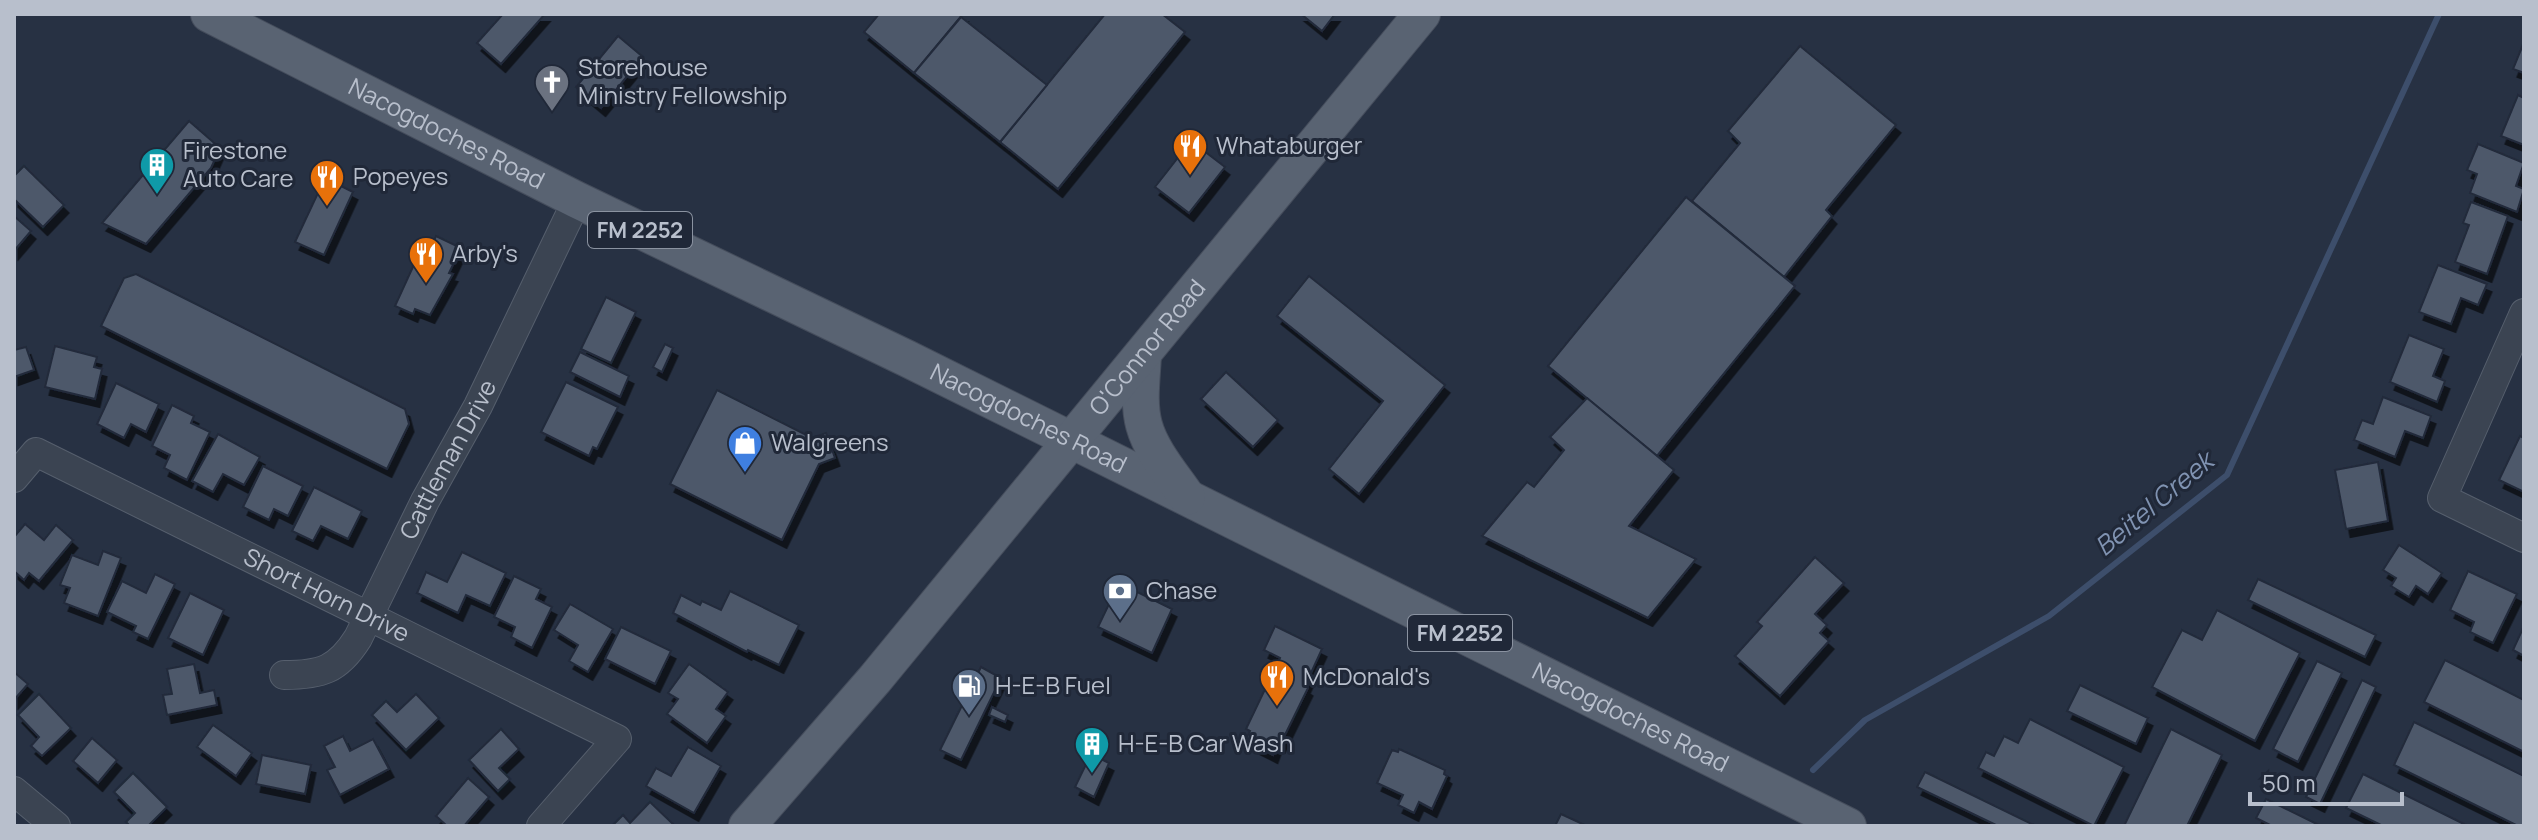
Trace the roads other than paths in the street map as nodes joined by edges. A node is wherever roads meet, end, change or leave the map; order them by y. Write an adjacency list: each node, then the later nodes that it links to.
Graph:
1 (209, 14): 3 (main road, Nacogdoches Road / FM 2252)
2 (1422, 14): 5 (main road, O'Connor Road)
3 (577, 200): 6 (main road, Nacogdoches Road / FM 2252); 10 (street, Cattleman Drive)
4 (2524, 313): 9 (street)
5 (1143, 355): 6 (main road, O'Connor Road); 8 (main road)
6 (1073, 441): 8 (main road, Nacogdoches Road / FM 2252); 15 (main road, O'Connor Road)
7 (14, 478): 10 (street, Short Horn Drive)
8 (1188, 498): 16 (main road, Nacogdoches Road / FM 2252)
9 (2524, 538)
10 (369, 615): 11 (street, Cattleman Drive); 14 (street, Short Horn Drive)
11 (284, 675)
12 (14, 791): 13 (street)
13 (56, 826)
14 (541, 826)
15 (747, 826)
16 (1848, 826)

